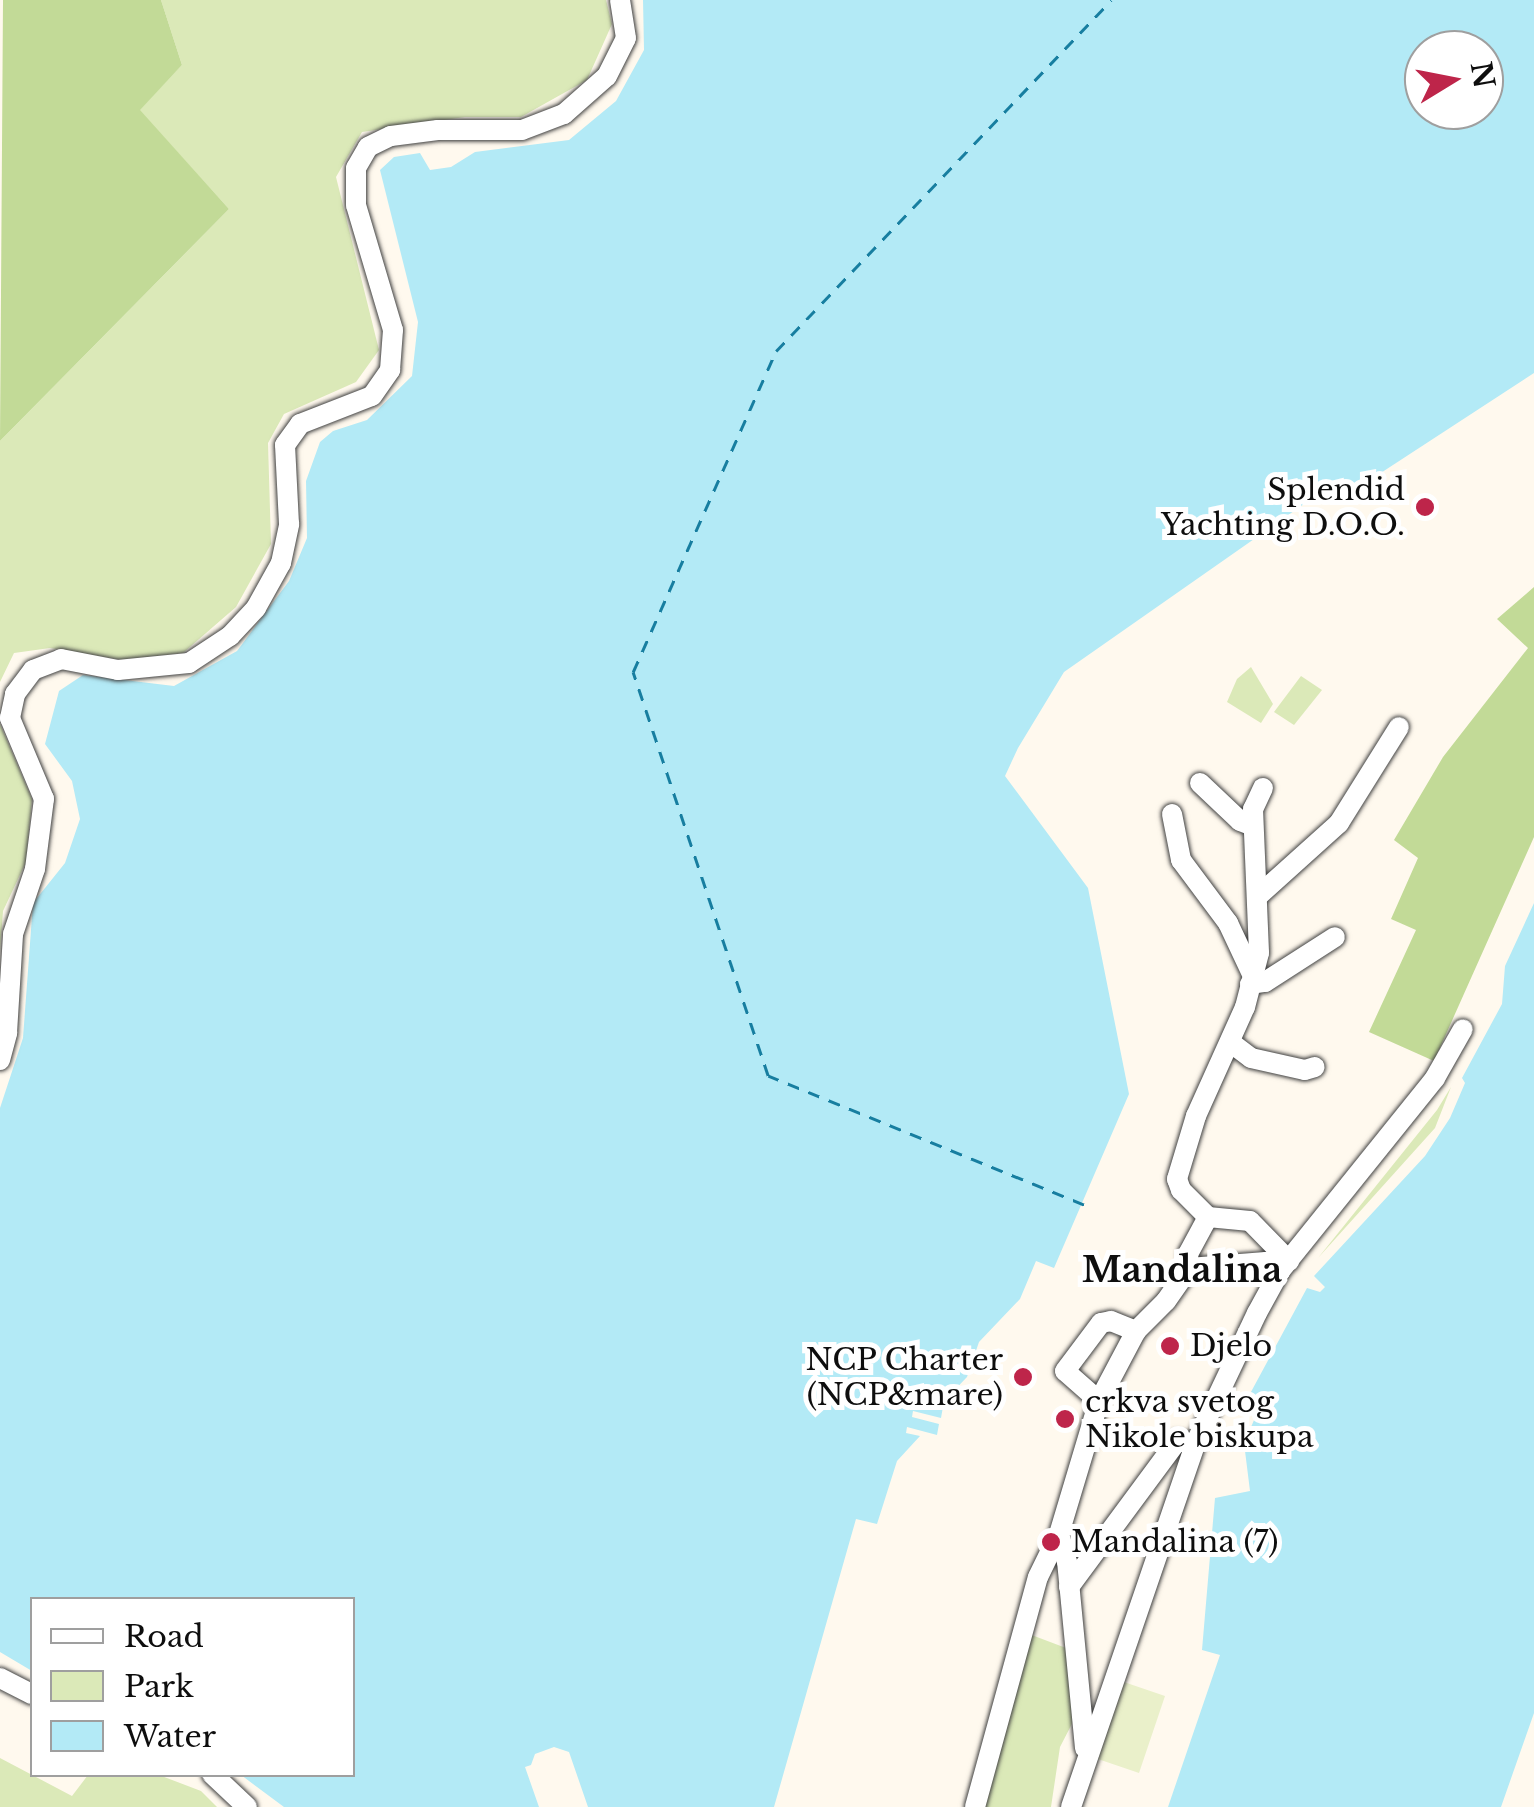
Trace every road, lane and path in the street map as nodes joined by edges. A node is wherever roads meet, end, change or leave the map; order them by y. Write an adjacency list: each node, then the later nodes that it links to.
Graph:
1 (620, 0): 12 (street)
2 (1399, 727): 7 (street)
3 (1200, 783): 6 (street)
4 (1263, 788): 6 (street)
5 (1172, 814): 9 (street)
6 (1253, 826): 7 (street)
7 (1258, 896): 9 (street)
8 (1335, 937): 9 (street)
9 (1251, 979): 11 (street)
10 (1463, 1029): 15 (street)
11 (1230, 1042): 13 (street); 14 (street)
12 (0, 1060)
13 (1314, 1067)
14 (1208, 1217): 15 (street); 16 (street)
15 (1284, 1266): 16 (street); 19 (street)
16 (1189, 1268): 17 (street)
17 (1136, 1331): 18 (street); 18 (street)
18 (1099, 1401): 20 (street)
19 (1195, 1444): 21 (street); 24 (street)
20 (1059, 1534): 21 (street); 27 (street)
21 (1069, 1586): 24 (street)
22 (0, 1678): 23 (street)
23 (30, 1693)
24 (1086, 1756): 28 (street)
25 (215, 1777): 26 (street)
26 (248, 1807)
27 (975, 1807)
28 (1071, 1807)

